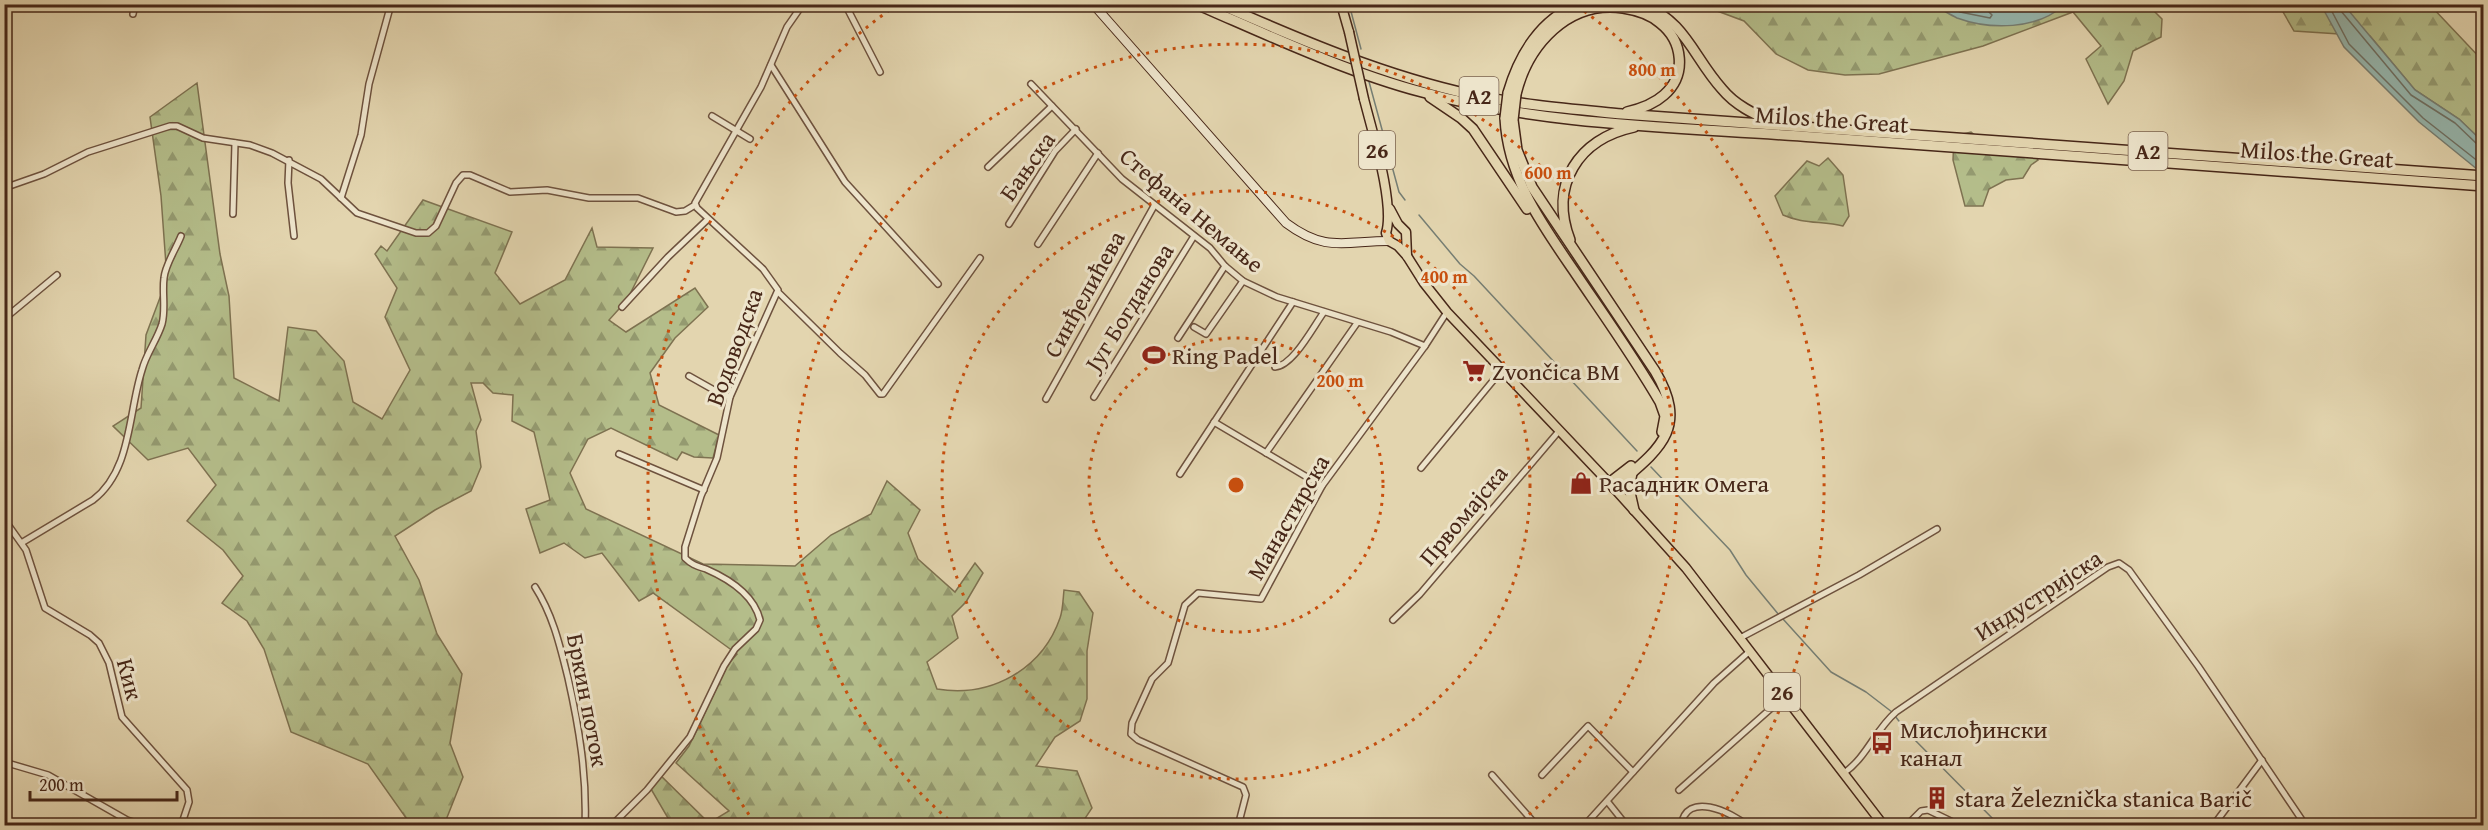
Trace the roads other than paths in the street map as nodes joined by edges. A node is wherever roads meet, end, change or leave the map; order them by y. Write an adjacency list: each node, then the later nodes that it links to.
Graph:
1 (135, 4): 11 (street)
2 (391, 4): 34 (street)
3 (803, 4): 12 (street)
4 (845, 4): 13 (street)
5 (1093, 4): 48 (main road)
6 (1196, 4): 15 (highway, Milos the Great / A2)
7 (1219, 4): 18 (highway, Milos the Great / A2)
8 (1341, 4): 40 (main road, 26, bridge)
9 (1580, 4): 16 (highway)
10 (1641, 4): 21 (highway)
11 (133, 14)
12 (771, 65): 24 (street); 55 (street)
13 (880, 72)
14 (1031, 84): 17 (street, Стефана Немање)
15 (1422, 92): 22 (highway, Milos the Great / A2); 46 (highway)
16 (1512, 93): 18 (highway); 20 (highway, bridge)
17 (1052, 106): 23 (street, Стефана Немање); 29 (street)
18 (1622, 114): 21 (highway, Milos the Great / A2)
19 (712, 116): 24 (street)
20 (1509, 119): 46 (highway); 49 (highway)
21 (1776, 124): 30 (highway, Milos the Great / A2)
22 (1645, 125): 30 (highway, Milos the Great / A2); 49 (highway)
23 (1076, 129): 27 (street, Стефана Немање); 39 (street, Бањска)
24 (736, 130): 25 (street); 35 (street)
25 (750, 139)
26 (235, 143): 28 (street); 33 (street); 37 (street)
27 (1098, 153): 36 (street, Стефана Немање); 47 (street)
28 (290, 160): 34 (street); 42 (street)
29 (988, 167)
30 (2290, 167): 31 (highway, Milos the Great / A2); 32 (highway, Milos the Great / A2)
31 (2484, 176)
32 (2484, 186)
33 (4, 188)
34 (341, 198): 35 (street)
35 (695, 205): 38 (street, Водоводска)
36 (1154, 206): 43 (street, Стефана Немање); 71 (street, Синђелићева)
37 (233, 214)
38 (708, 219): 56 (street, Водоводска); 58 (street)
39 (1009, 224)
40 (1391, 227): 44 (main road, 26); 45 (main road, 26); 48 (main road)
41 (181, 236): 85 (street)
42 (294, 236)
43 (1194, 237): 52 (street, Стефана Немање); 70 (street, Југ Богданова)
44 (1405, 237): 45 (main road); 50 (main road, 26)
45 (1392, 242): 48 (main road); 50 (main road, 26)
46 (1554, 242): 80 (highway)
47 (1038, 243)
48 (1363, 244)
49 (1577, 254): 77 (highway)
50 (1407, 256): 60 (main road, 26)
51 (980, 258): 56 (street)
52 (1225, 266): 54 (street, Стефана Немање); 64 (street)
53 (57, 275): 61 (street)
54 (1243, 281): 57 (street, Стефана Немање); 63 (street)
55 (938, 284)
56 (778, 292): 69 (street, Водоводска)
57 (1293, 302): 59 (street, Стефана Немање); 72 (street)
58 (622, 307)
59 (1324, 312): 62 (street, Стефана Немање); 66 (street)
60 (1447, 312): 65 (street, Манастирска); 67 (main road, 26)
61 (4, 319)
62 (1357, 323): 65 (street, Стефана Немање); 74 (street)
63 (1194, 327)
64 (1178, 338)
65 (1425, 346): 79 (street, Манастирска)
66 (1275, 367)
67 (1501, 371): 73 (main road, 26); 76 (street)
68 (690, 376): 69 (street)
69 (730, 397): 81 (street, Водоводска)
70 (1094, 397)
71 (1046, 399)
72 (1214, 422): 74 (street); 78 (street)
73 (1559, 431): 80 (main road, 26); 87 (street, Првомајска)
74 (1266, 453): 79 (street)
75 (619, 454): 81 (street)
76 (1421, 468)
77 (1632, 473): 80 (highway); 82 (highway)
78 (1180, 474)
79 (1322, 486): 103 (street, Манастирска)
80 (1612, 486): 82 (main road, 26)
81 (704, 490): 102 (street, Водоводска)
82 (1634, 510): 88 (main road, 26)
83 (4, 519): 85 (street, Кик)
84 (1938, 529): 88 (street)
85 (23, 542): 100 (street, Кик)
86 (535, 587): 101 (street, Бркин поток)
87 (1393, 620)
88 (1740, 638): 89 (main road, 26)
89 (1750, 651): 90 (main road, 26); 93 (street)
90 (1785, 696): 94 (main road, 26); 97 (street)
91 (2262, 760): 94 (street, Индустријска); 112 (street); 113 (street, Индустријска)
92 (4, 762): 99 (street)
93 (1633, 772): 96 (street); 98 (street)
94 (1844, 773): 109 (main road, 26)
95 (1492, 775): 104 (street)
96 (1542, 775)
97 (1679, 790)
98 (1607, 801): 105 (street); 106 (street)
99 (146, 825)
100 (182, 825)
101 (585, 825)
102 (611, 825)
103 (1238, 825)
104 (1537, 825)
105 (1584, 825)
106 (1627, 825)
107 (1681, 825): 108 (street)
108 (1748, 825)
109 (1884, 825)
110 (1906, 825): 111 (street)
111 (1970, 825)
112 (2213, 825)
113 (2306, 825)

